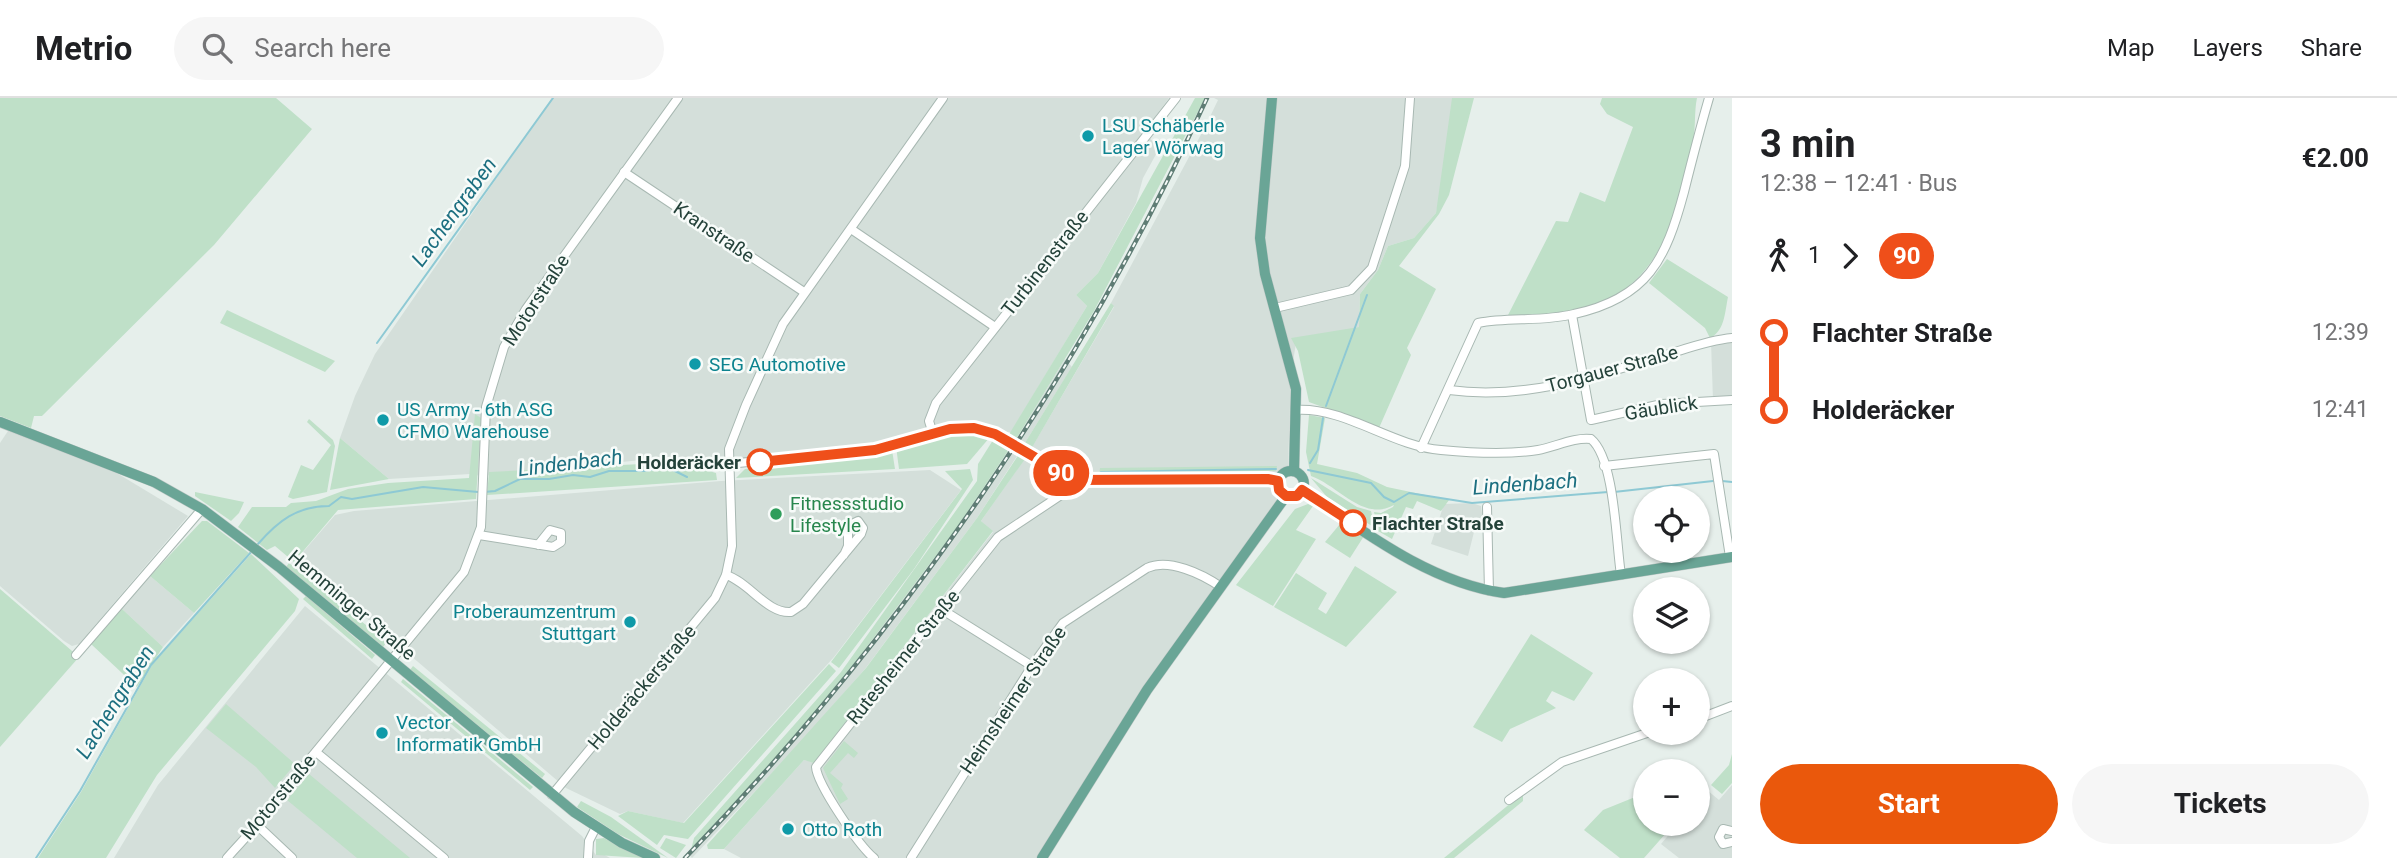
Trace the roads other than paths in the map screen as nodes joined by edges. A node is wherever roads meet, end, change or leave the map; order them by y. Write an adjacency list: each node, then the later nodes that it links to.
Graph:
1 (678, 98): 7 (street, Motorstraße)
2 (943, 98): 8 (street)
3 (1176, 98): 12 (street, Turbinenstraße)
4 (1272, 98): 10 (main road)
5 (1410, 98): 10 (street)
6 (1709, 98): 11 (street)
7 (624, 172): 9 (street, Kranstraße); 30 (street, Motorstraße)
8 (851, 229): 9 (street); 12 (street)
9 (804, 292): 21 (street)
10 (1275, 307): 17 (main road)
11 (1572, 315): 14 (street); 15 (street)
12 (995, 327): 19 (street, Turbinenstraße)
13 (1732, 338): 14 (street, Torgauer Straße)
14 (1584, 380): 15 (street, Torgauer Straße); 16 (street, Gäublick)
15 (1449, 390): 20 (street)
16 (1732, 400)
17 (1296, 410): 20 (street); 23 (main road)
18 (0, 422): 29 (main road, Hemminger Straße)
19 (933, 434): 21 (street); 24 (street)
20 (1421, 448): 22 (street)
21 (728, 464): 34 (street, Holderäckerstraße)
22 (1604, 466): 33 (street); 35 (street)
23 (1294, 471): 25 (main road); 26 (main road)
24 (1074, 480): 25 (street); 38 (street, Rutesheimer Straße)
25 (1278, 481): 27 (main road)
26 (1302, 490): 27 (main road); 37 (main road)
27 (1286, 496): 36 (main road)
28 (1487, 507): 37 (street)
29 (202, 509): 39 (street); 40 (main road, Hemminger Straße)
30 (479, 535): 31 (street); 40 (street, Motorstraße)
31 (538, 545)
32 (844, 555): 34 (street)
33 (1731, 557): 35 (main road)
34 (726, 575): 46 (street, Holderäckerstraße)
35 (1621, 575): 37 (main road)
36 (1221, 587): 41 (street, Heimsheimer Straße); 59 (main road)
37 (1489, 591)
38 (941, 609): 41 (street); 57 (street, Rutesheimer Straße)
39 (76, 655)
40 (392, 661): 45 (street, Motorstraße); 46 (main road, Hemminger Straße)
41 (1032, 666): 58 (street, Heimsheimer Straße)
42 (1732, 706): 43 (street)
43 (1710, 714)
44 (1633, 738): 47 (street)
45 (316, 752): 48 (street, Motorstraße); 54 (street)
46 (552, 795): 49 (main road, Hemminger Straße)
47 (1509, 800)
48 (258, 826): 52 (street, Motorstraße); 53 (street)
49 (596, 827): 55 (street); 56 (main road, Hemminger Straße)
50 (1732, 831): 51 (street)
51 (1731, 845)
52 (227, 858)
53 (292, 858)
54 (444, 858)
55 (588, 858)
56 (655, 858)
57 (874, 858)
58 (911, 858)
59 (1042, 858)

